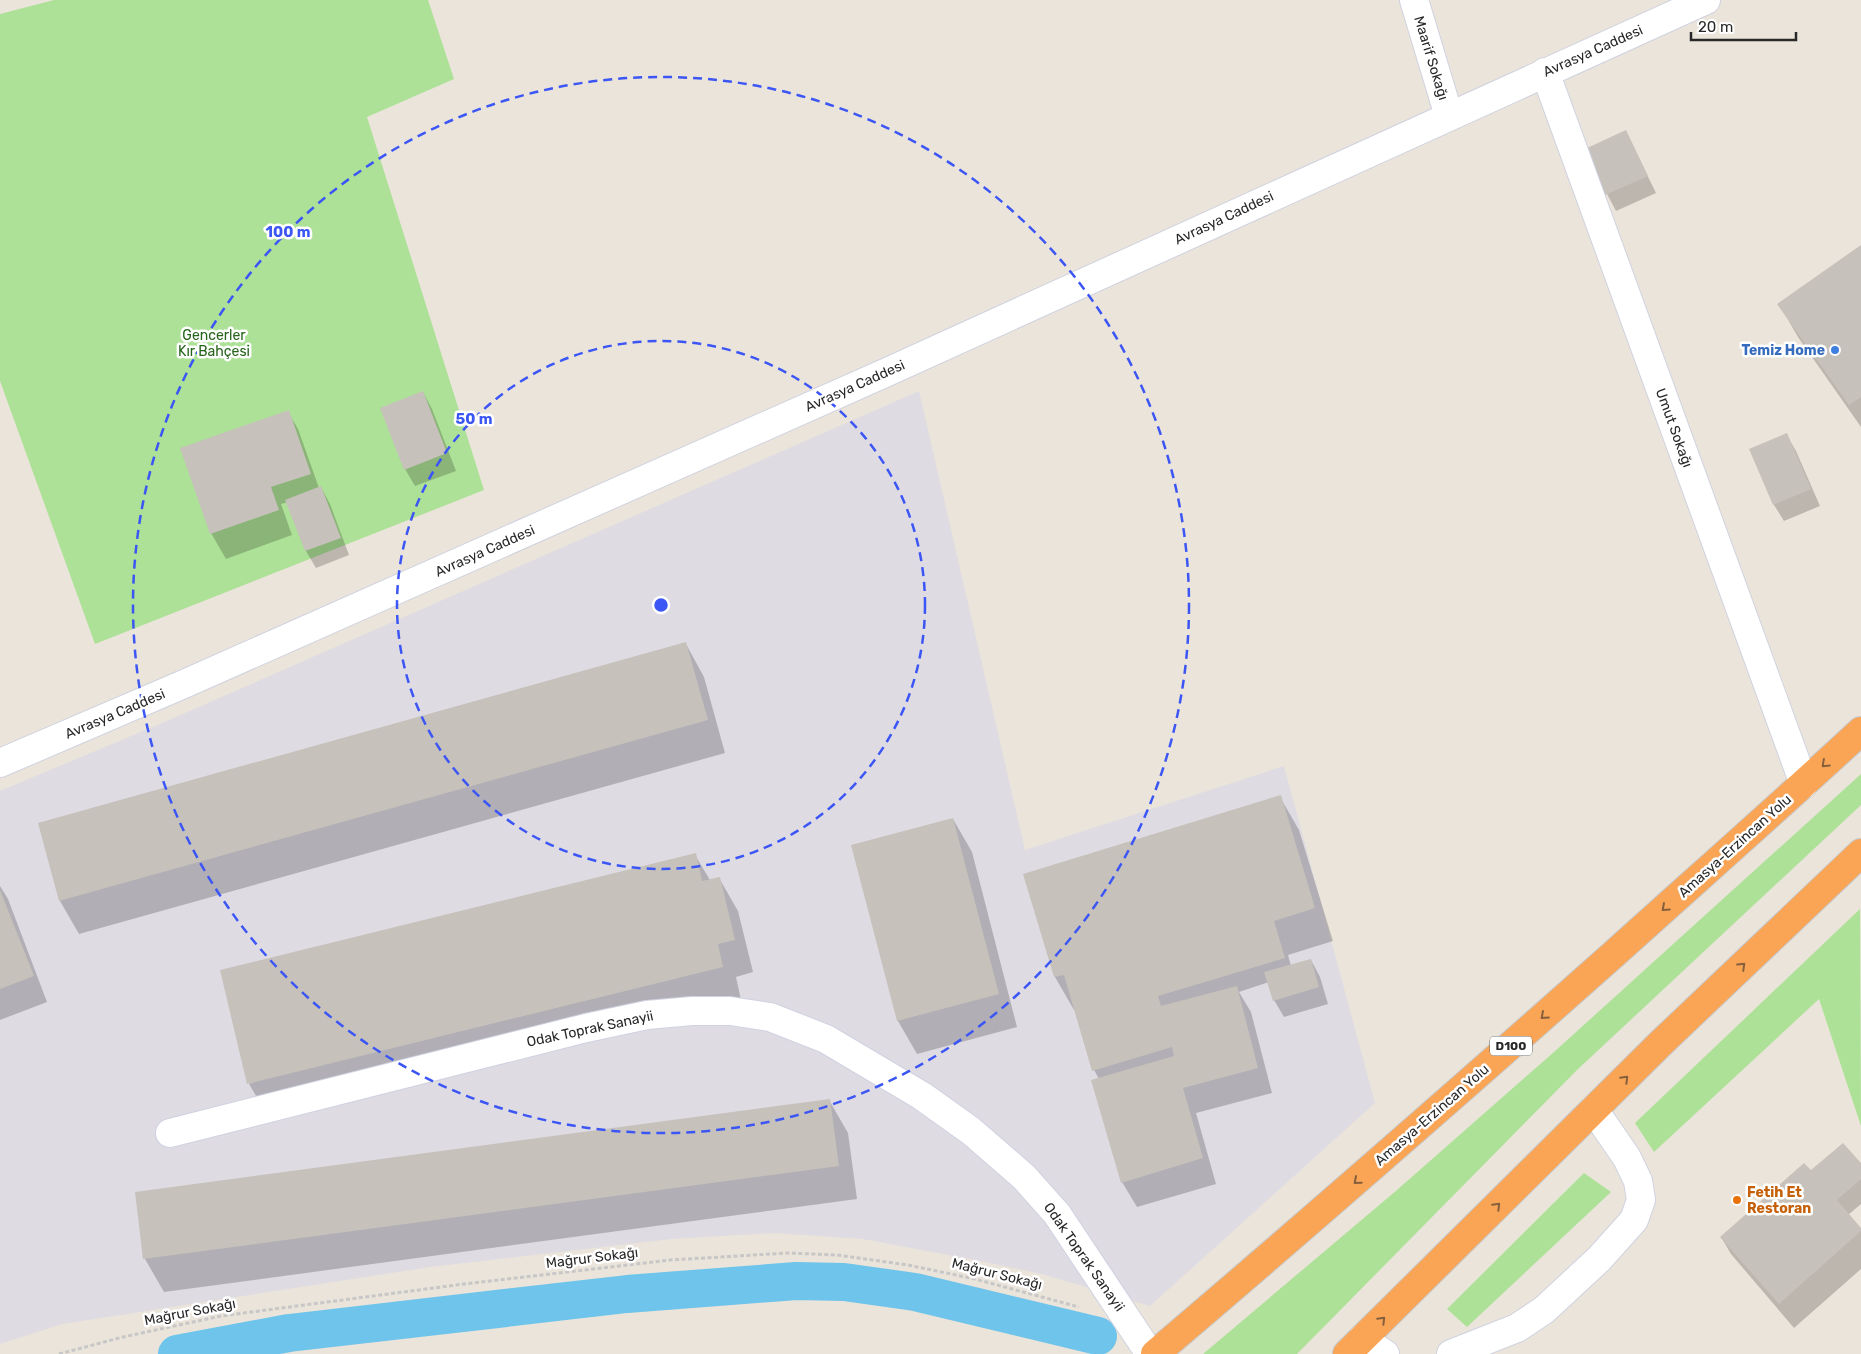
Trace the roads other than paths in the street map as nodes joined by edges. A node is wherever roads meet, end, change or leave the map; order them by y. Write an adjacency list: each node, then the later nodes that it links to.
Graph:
1 (1414, 0): 4 (street, Maarif Sokağı)
2 (1706, 0): 3 (street, Avrasya Caddesi)
3 (1544, 72): 4 (street, Avrasya Caddesi); 7 (street, Umut Sokağı)
4 (1449, 116): 6 (street, Avrasya Caddesi)
5 (1861, 731): 7 (highway, Amasya-Erzincan Yolu / D100, one-way to 7)
6 (0, 763)
7 (1804, 784): 13 (highway, Amasya-Erzincan Yolu / D100, one-way to 13)
8 (1861, 853): 9 (highway, one-way to 8)
9 (1594, 1110): 11 (highway, one-way to 9); 15 (street)
10 (170, 1133): 12 (street, Odak Toprak Sanayii)
11 (1355, 1347): 14 (street)
12 (1150, 1354)
13 (1155, 1354)
14 (1385, 1354)
15 (1451, 1354)

